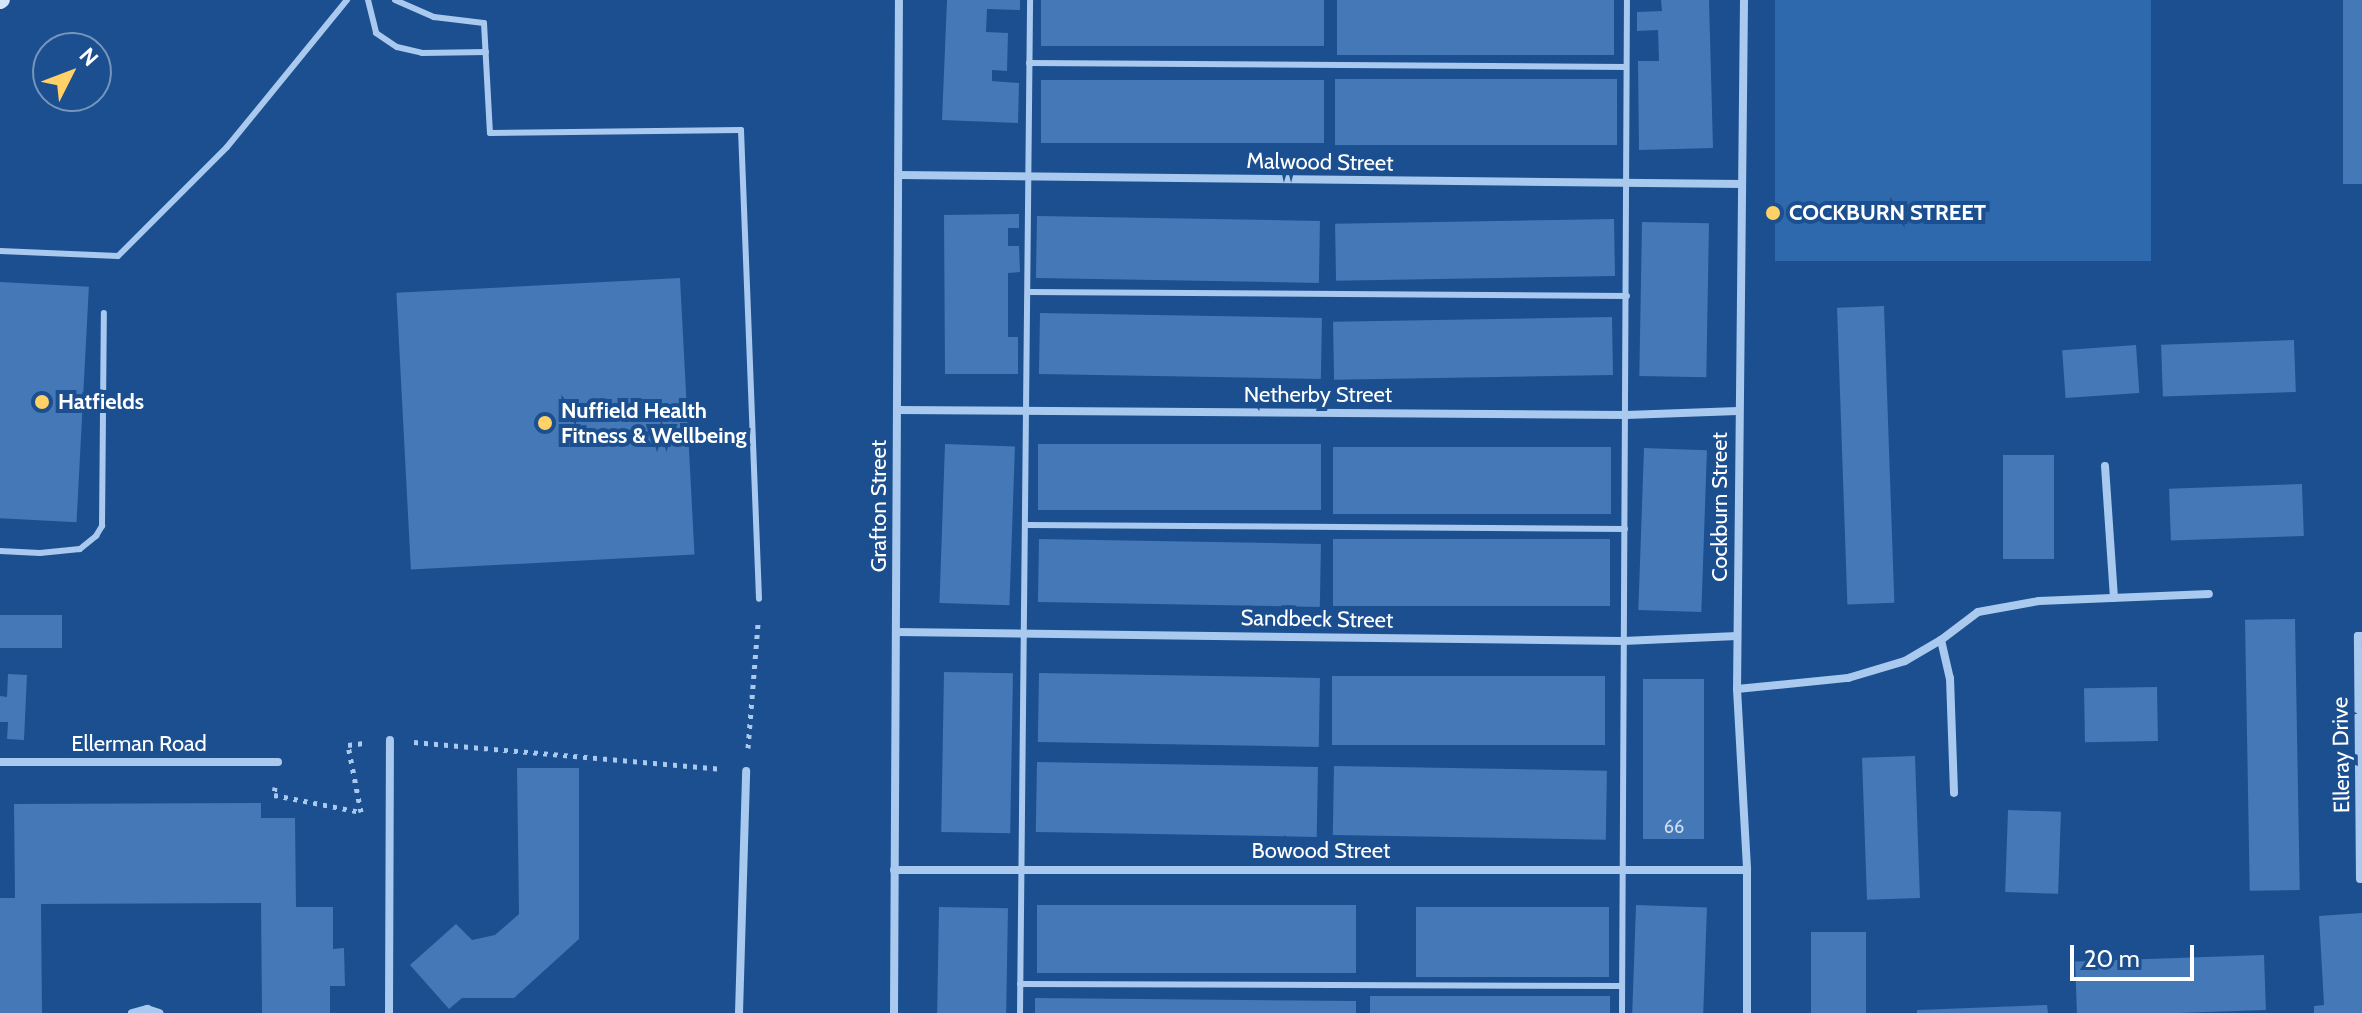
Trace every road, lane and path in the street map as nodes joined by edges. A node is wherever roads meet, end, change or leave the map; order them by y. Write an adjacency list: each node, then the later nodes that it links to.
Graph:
1 (347, 0): 15 (lane)
2 (368, 0): 8 (lane)
3 (395, 0): 8 (lane)
4 (899, 0): 11 (street, Grafton Street)
5 (1030, 0): 9 (lane)
6 (1627, 0): 10 (lane)
7 (1744, 0): 14 (street, Cockburn Street)
8 (486, 52): 29 (lane)
9 (1029, 63): 10 (lane); 12 (lane)
10 (1626, 67): 13 (lane)
11 (898, 175): 12 (street, Malwood Street); 19 (street, Grafton Street)
12 (1028, 177): 13 (street, Malwood Street); 16 (lane)
13 (1627, 184): 14 (street, Malwood Street); 17 (lane)
14 (1742, 184): 21 (street, Cockburn Street)
15 (0, 251)
16 (1028, 292): 17 (lane); 20 (lane)
17 (1627, 296): 22 (lane)
18 (104, 313): 26 (lane)
19 (897, 410): 20 (street, Netherby Street); 30 (street, Grafton Street)
20 (1028, 411): 22 (street, Netherby Street); 24 (lane)
21 (1738, 411): 22 (street, Netherby Street); 32 (street, Cockburn Street)
22 (1626, 415): 25 (lane)
23 (2105, 466): 28 (street)
24 (1027, 525): 25 (lane); 31 (lane)
25 (1625, 529): 35 (lane)
26 (0, 551)
27 (2209, 594): 28 (street)
28 (2114, 598): 34 (street)
29 (759, 599): 40 (path)
30 (896, 632): 31 (street, Sandbeck Street); 43 (street, Grafton Street)
31 (1026, 634): 35 (street, Sandbeck Street); 42 (lane)
32 (1737, 636): 35 (street, Sandbeck Street); 36 (street, Cockburn Street)
33 (2362, 636): 46 (street, Elleray Drive)
34 (1941, 640): 36 (street); 41 (street)
35 (1623, 641): 44 (lane)
36 (1737, 689): 45 (street, Cockburn Street)
37 (390, 740): 39 (path); 40 (path); 51 (street)
38 (0, 762): 39 (street, Ellerman Road)
39 (278, 762)
40 (746, 771): 52 (street)
41 (1954, 793)
42 (1021, 868): 43 (street, Bowood Street); 44 (street, Bowood Street); 47 (lane)
43 (894, 870): 53 (street, Grafton Street)
44 (1622, 870): 45 (street, Bowood Street); 48 (lane)
45 (1747, 870): 56 (street, Cockburn Street)
46 (2360, 879)
47 (1020, 984): 48 (lane); 54 (lane)
48 (1622, 986): 55 (lane)
49 (132, 1013): 50 (street)
50 (159, 1013)
51 (389, 1013)
52 (739, 1013)
53 (894, 1013)
54 (1020, 1013)
55 (1622, 1013)
56 (1747, 1013)

